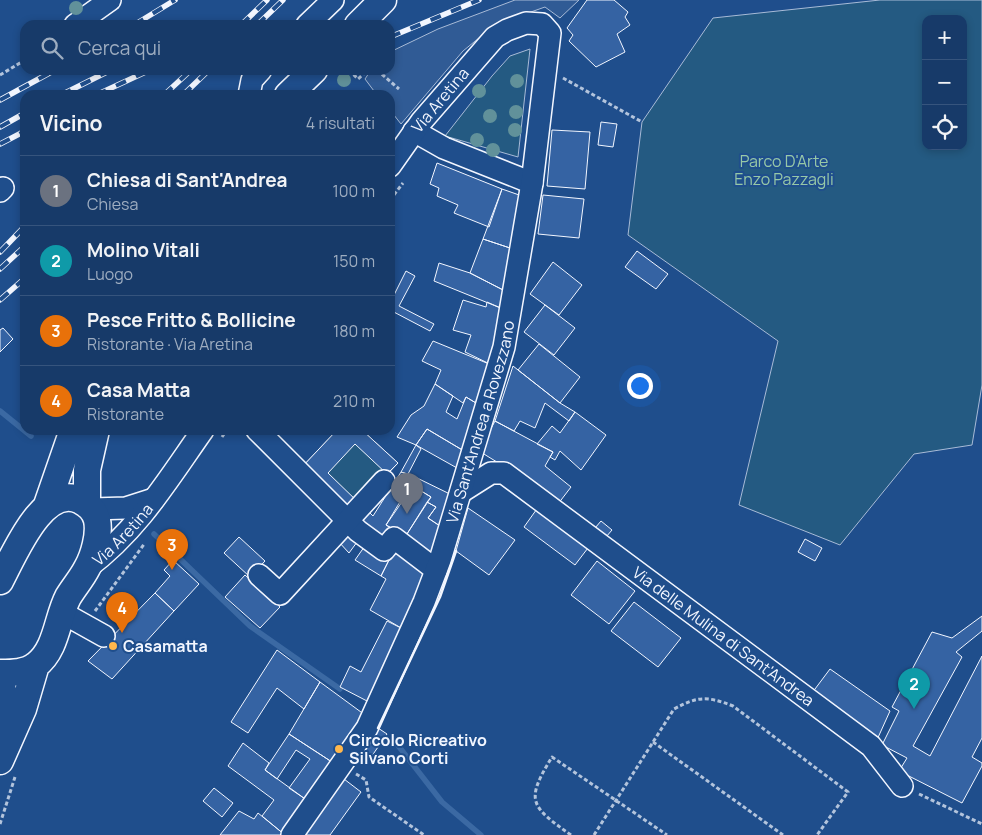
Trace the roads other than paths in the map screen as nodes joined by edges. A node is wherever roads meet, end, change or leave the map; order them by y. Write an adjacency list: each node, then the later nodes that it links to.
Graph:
1 (110, 0): 4 (street)
2 (333, 0): 5 (street)
3 (383, 0): 6 (main road)
4 (82, 20)
5 (312, 20)
6 (363, 20)
7 (495, 37): 12 (street, Via Aretina); 14 (street, Via Sant'Andrea a Rovezzano)
8 (256, 75): 10 (street)
9 (309, 75): 11 (main road)
10 (250, 90)
11 (293, 90)
12 (414, 131): 13 (street, Via Aretina); 14 (street)
13 (395, 159)
14 (532, 183): 20 (street, Via Sant'Andrea a Rovezzano)
15 (71, 435): 22 (main road)
16 (95, 435): 23 (main road)
17 (199, 435): 21 (street, Via Aretina)
18 (261, 435): 24 (street)
19 (384, 481): 24 (street)
20 (461, 492): 26 (street, Via Sant'Andrea a Rovezzano); 35 (street, Via delle Mulina di Sant'Andrea)
21 (154, 499): 23 (street, Via Aretina); 25 (street, Via Aretina)
22 (47, 505): 23 (main road); 28 (main road)
23 (90, 507): 25 (main road)
24 (348, 522): 26 (street); 27 (street)
25 (87, 568): 29 (main road)
26 (436, 570): 36 (street, Via Sant'Andrea a Rovezzano)
27 (259, 575)
28 (0, 581)
29 (61, 612): 30 (street); 31 (main road)
30 (104, 636)
31 (36, 665): 32 (main road); 34 (main road)
32 (1, 673): 33 (main road)
33 (0, 744)
34 (0, 761)
35 (902, 786)
36 (292, 835)

